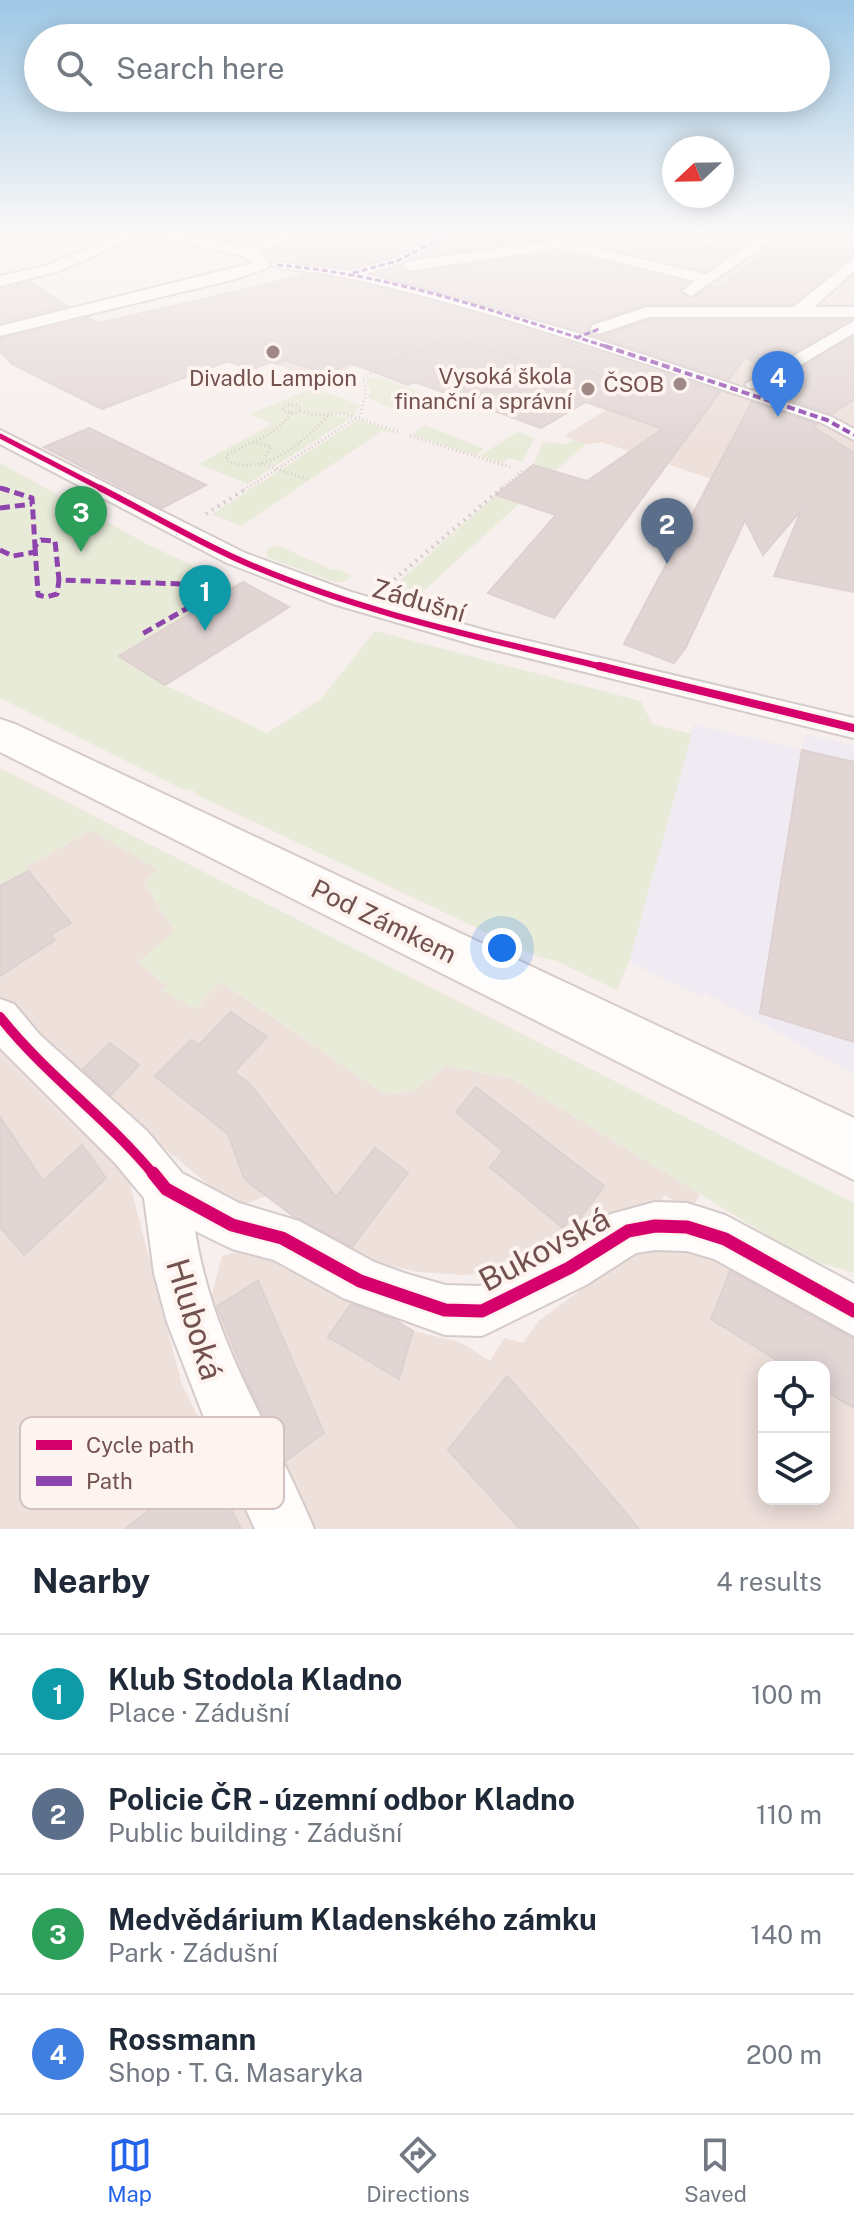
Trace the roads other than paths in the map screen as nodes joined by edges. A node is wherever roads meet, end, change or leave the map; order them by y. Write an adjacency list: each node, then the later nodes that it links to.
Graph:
1 (107, 305): 10 (street)
2 (468, 305): 11 (street)
3 (664, 305): 5 (street)
4 (806, 305): 6 (street)
5 (653, 312): 6 (street); 9 (street)
6 (798, 312): 7 (street)
7 (854, 312)
8 (854, 326): 12 (street)
9 (599, 329): 11 (street)
10 (0, 331)
11 (579, 339): 12 (street)
12 (748, 388): 13 (street)
13 (852, 431)
14 (0, 436): 15 (street, Zádušní)
15 (854, 728)
16 (0, 734): 18 (main road, Pod Zámkem)
17 (0, 1017): 19 (street, Bukovská)
18 (854, 1150)
19 (166, 1189): 20 (street, Bukovská); 21 (street, Hluboká)
20 (854, 1311)
21 (229, 1417)
22 (275, 1509): 23 (street, Hluboká)
23 (285, 1529)

